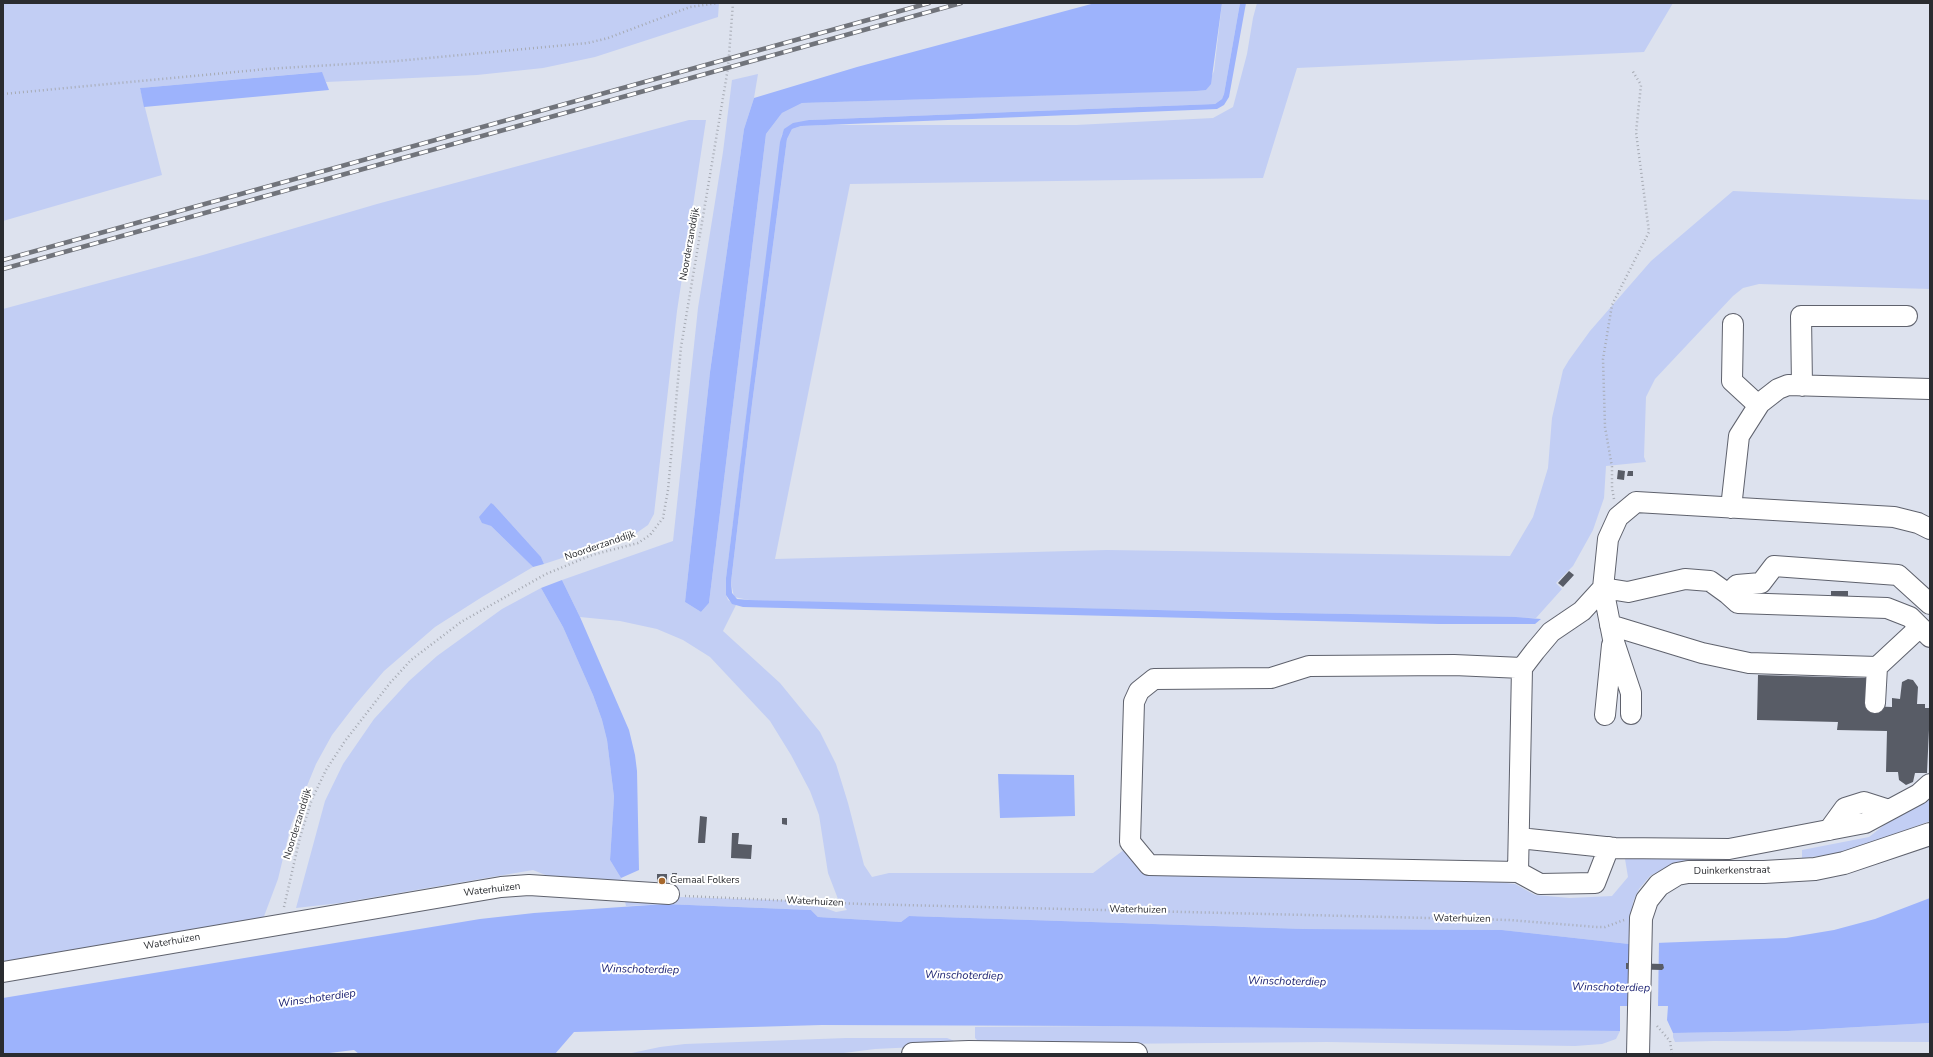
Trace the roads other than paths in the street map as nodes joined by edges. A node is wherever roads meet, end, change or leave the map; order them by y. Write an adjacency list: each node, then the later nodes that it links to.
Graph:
1 (1907, 316): 3 (street)
2 (1733, 324): 5 (street)
3 (1802, 386): 4 (street); 5 (street)
4 (1930, 389)
5 (1758, 405): 6 (street)
6 (1731, 508): 7 (street); 8 (street)
7 (1930, 529)
8 (1603, 588): 9 (street); 11 (street); 14 (street)
9 (1728, 594): 10 (street); 12 (street)
10 (1930, 604)
11 (1611, 632): 13 (street); 16 (street); 17 (street)
12 (1925, 632): 13 (street)
13 (1877, 667): 15 (street)
14 (1522, 668): 20 (street); 22 (street)
15 (1876, 703)
16 (1631, 714)
17 (1605, 715)
18 (1930, 784): 21 (street)
19 (1930, 834): 27 (main road, Duinkerkenstraat)
20 (1519, 838): 21 (street); 22 (street)
21 (1609, 847): 22 (street)
22 (1518, 872)
23 (669, 894): 24 (street, Waterhuizen)
24 (3, 972)
25 (913, 1054): 26 (main road)
26 (1136, 1054)
27 (1638, 1054)

